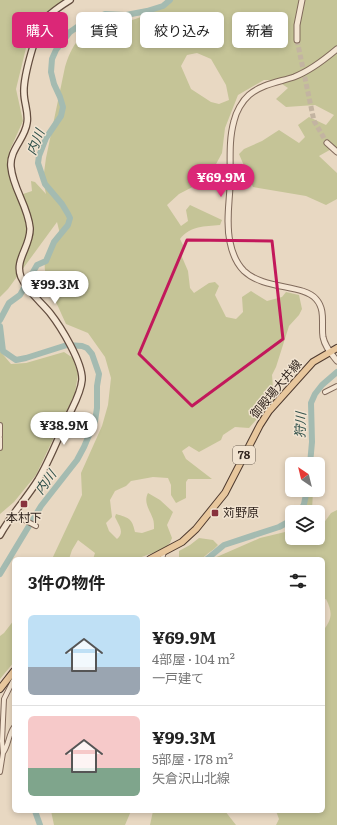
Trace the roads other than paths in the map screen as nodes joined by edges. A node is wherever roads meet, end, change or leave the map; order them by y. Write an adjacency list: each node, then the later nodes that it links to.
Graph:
1 (70, 0): 14 (main road)
2 (302, 0): 3 (street)
3 (297, 40)
4 (337, 49): 8 (street)
5 (327, 143): 6 (street)
6 (337, 152)
7 (337, 348): 8 (main road, 御殿場大井線 / 78)
8 (334, 356): 17 (main road, 御殿場大井線 / 78)
9 (337, 386): 10 (street)
10 (325, 392)
11 (0, 425): 12 (street)
12 (0, 437): 13 (street)
13 (0, 448)
14 (13, 514): 15 (street); 16 (main road)
15 (36, 526)
16 (0, 535)
17 (164, 552): 18 (main road, 御殿場大井線 / 78); 19 (street)
18 (154, 557)
19 (163, 557)
20 (12, 675): 22 (main road)
21 (12, 677): 24 (street)
22 (0, 689)
23 (12, 731): 24 (street)
24 (3, 753): 25 (street)
25 (0, 772)

